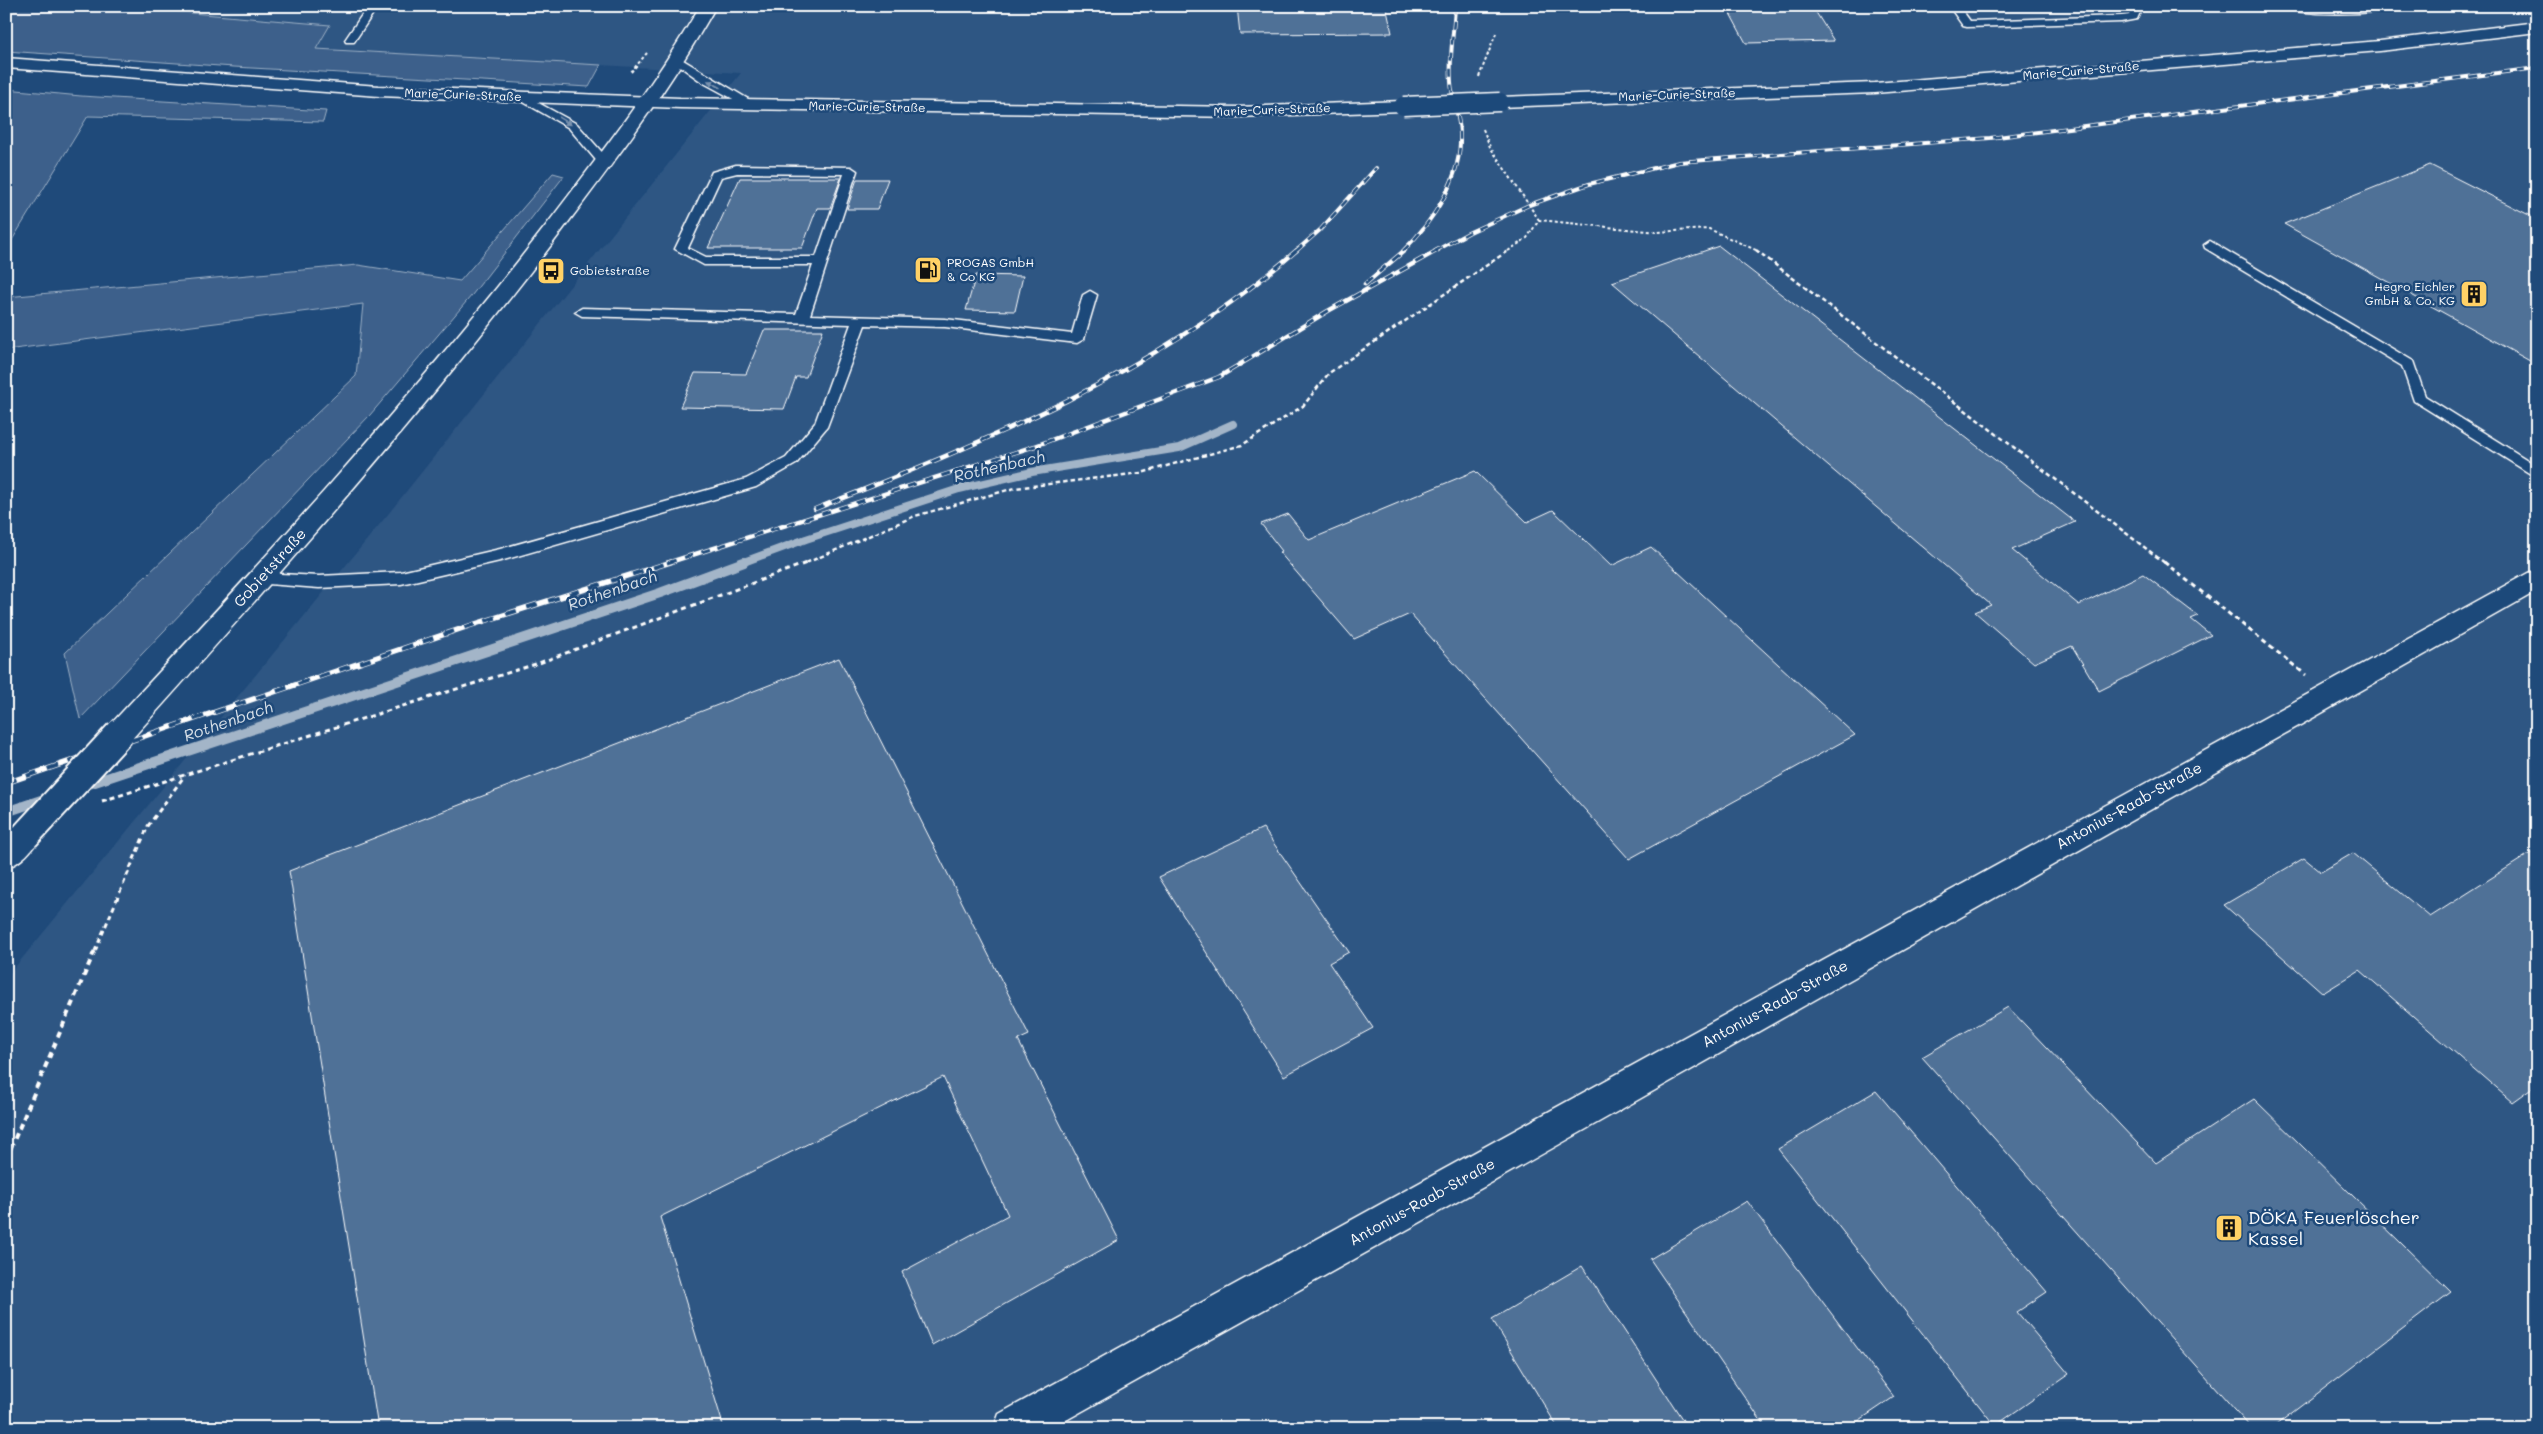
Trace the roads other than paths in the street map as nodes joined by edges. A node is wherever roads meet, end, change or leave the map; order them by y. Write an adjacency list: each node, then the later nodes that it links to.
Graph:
1 (373, 6): 8 (lane)
2 (708, 6): 9 (main road, Gobietstraße)
3 (1954, 6): 4 (lane)
4 (2133, 6)
5 (2282, 6): 6 (lane)
6 (2395, 6)
7 (2537, 27): 13 (main road, Marie-Curie-Straße, bridge)
8 (350, 40)
9 (678, 60): 12 (main road, Gobietstraße); 13 (lane, one-way to 9)
10 (6, 63): 11 (main road, Marie-Curie-Straße)
11 (522, 97): 12 (main road, Marie-Curie-Straße); 14 (lane, one-way to 14)
12 (648, 102): 13 (main road, Marie-Curie-Straße); 14 (main road, Gobietstraße)
13 (752, 105)
14 (604, 162): 22 (main road, Gobietstraße)
15 (2210, 245): 21 (lane)
16 (821, 261): 16 (lane); 19 (lane)
17 (1090, 295): 20 (lane)
18 (582, 312): 19 (lane)
19 (802, 318): 20 (lane)
20 (860, 319): 22 (lane)
21 (2537, 472)
22 (261, 579): 24 (main road, Gobietstraße, bridge)
23 (2537, 579): 25 (main road, Antonius-Raab-Straße)
24 (16, 846)
25 (1013, 1428)

